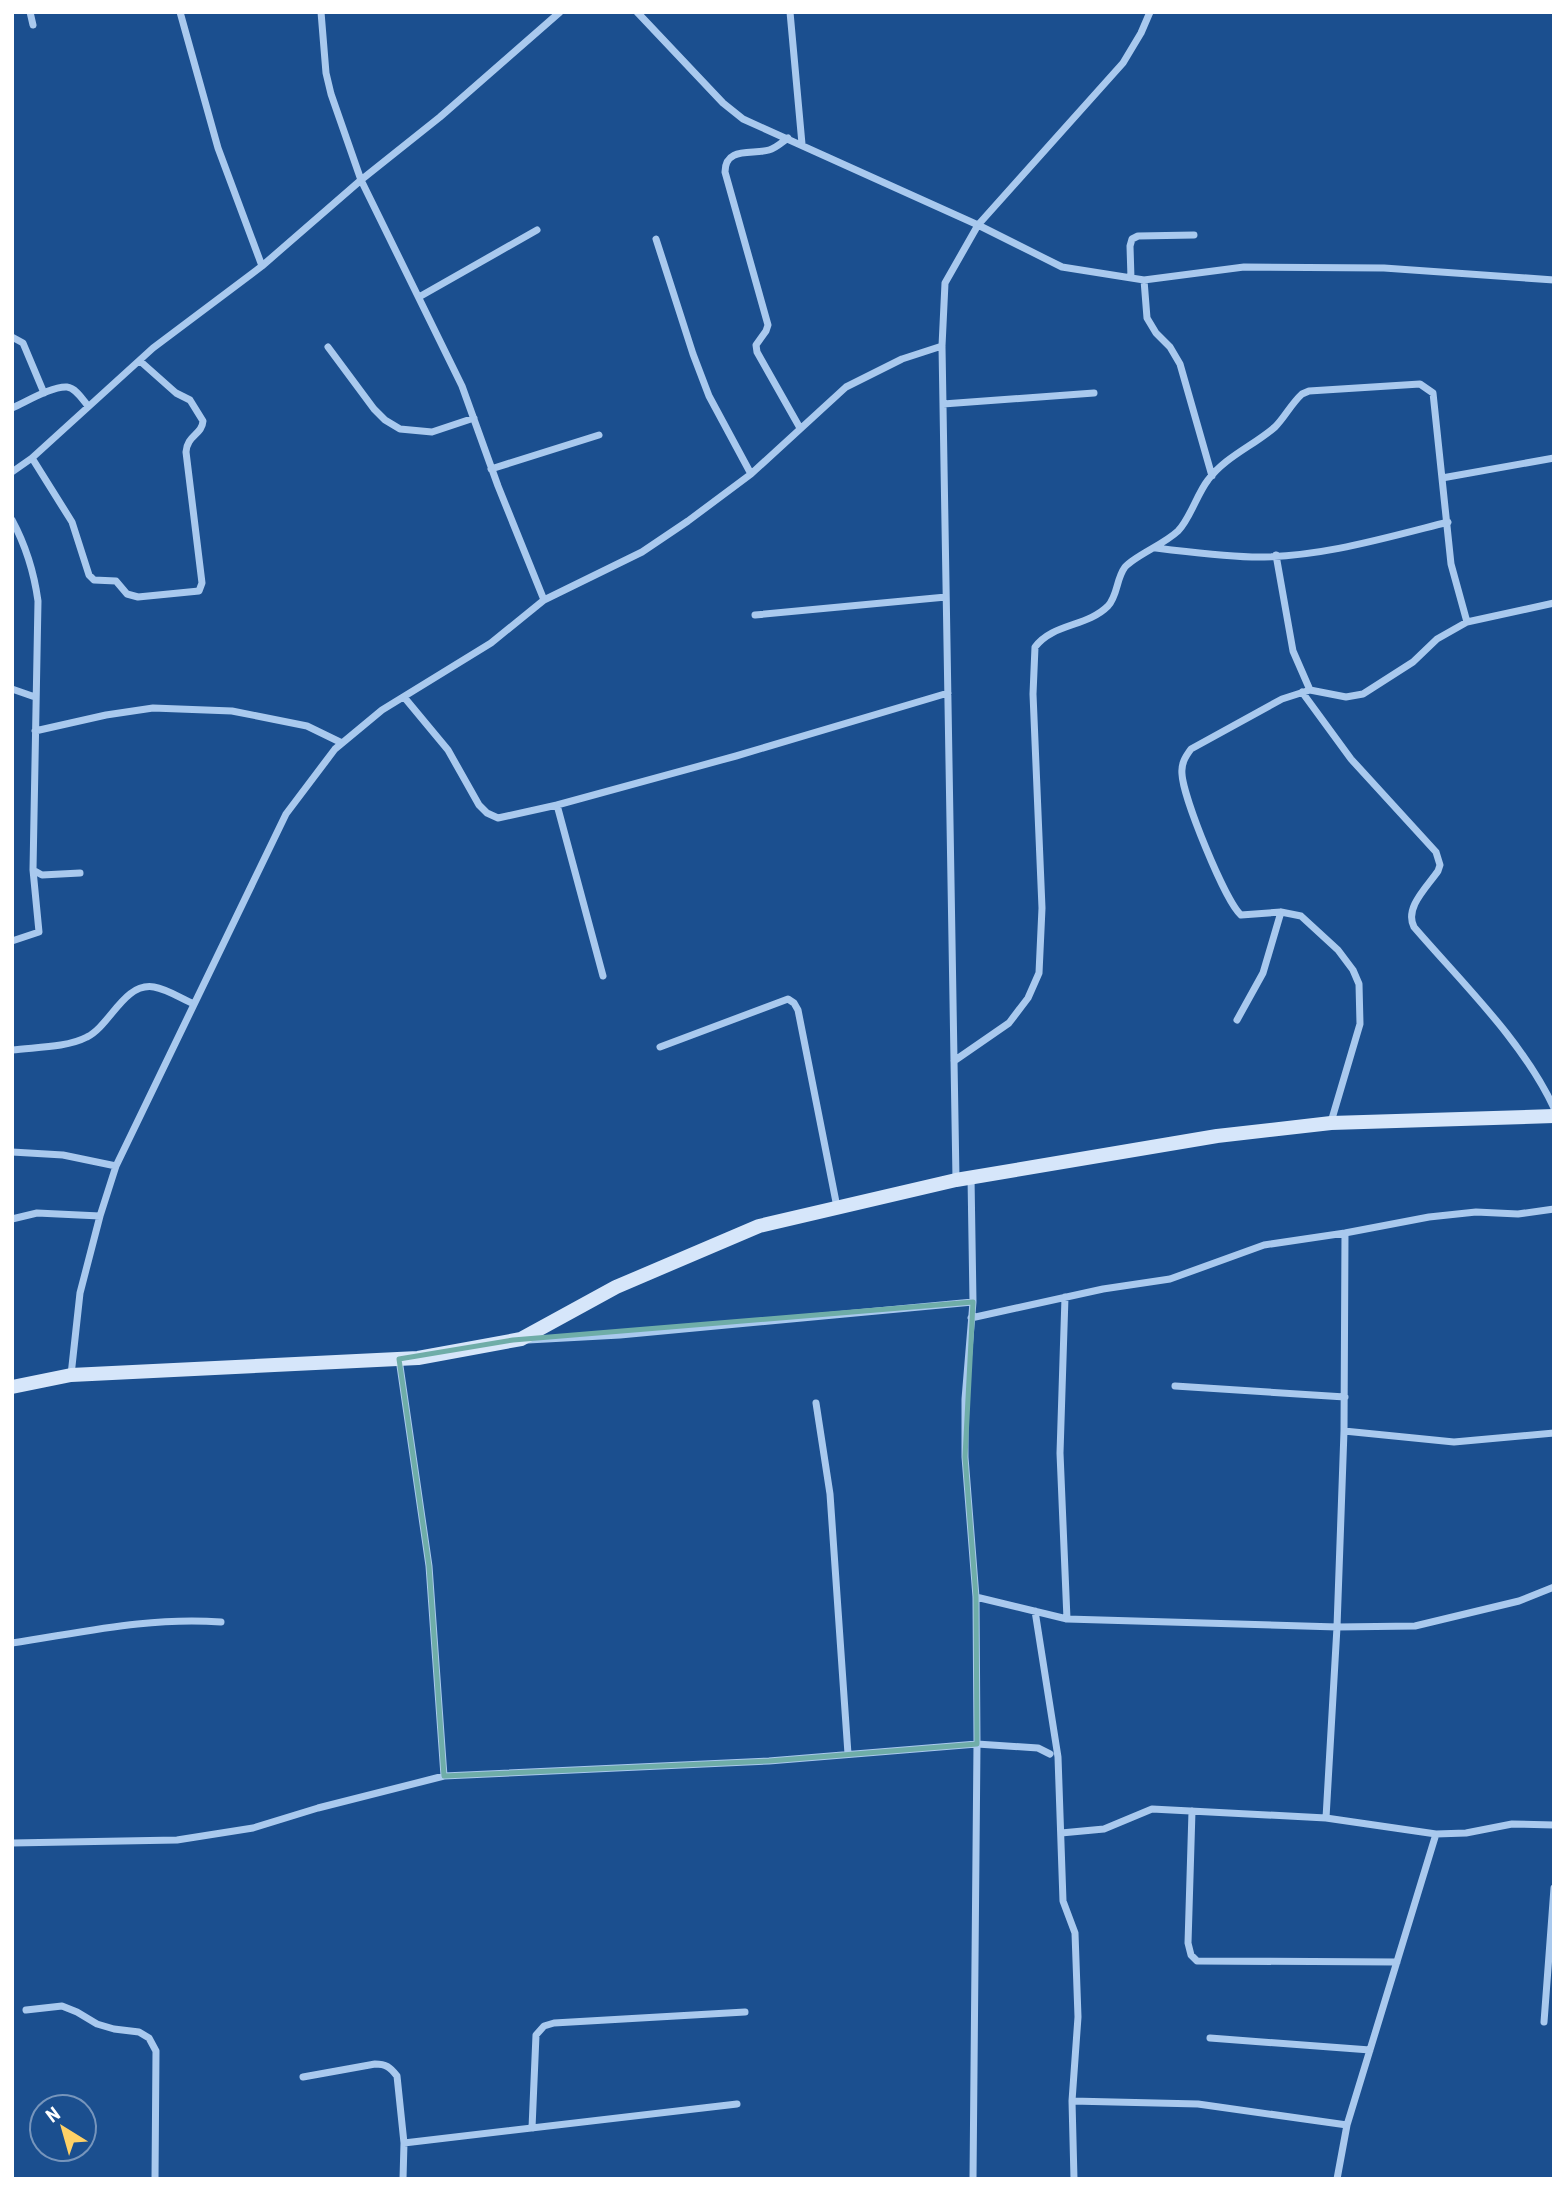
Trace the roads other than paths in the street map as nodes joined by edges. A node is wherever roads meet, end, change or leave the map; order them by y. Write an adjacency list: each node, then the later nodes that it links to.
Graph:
1 (30, 12): 8 (street)
2 (180, 12): 16 (street)
3 (321, 12): 11 (street)
4 (560, 12): 11 (street)
5 (637, 12): 9 (street)
6 (790, 12): 10 (street)
7 (1150, 12): 12 (street)
8 (33, 25)
9 (785, 140): 10 (street); 31 (street)
10 (802, 144): 12 (street)
11 (361, 180): 16 (street); 20 (street)
12 (978, 225): 17 (street); 22 (street)
13 (537, 230): 20 (street)
14 (1194, 235): 17 (street)
15 (656, 239): 37 (street)
16 (262, 266): 24 (street)
17 (1131, 278): 18 (street)
18 (1144, 280): 19 (street); 38 (street)
19 (1554, 280)
20 (419, 297): 30 (street)
21 (12, 337): 25 (street)
22 (942, 346): 27 (street); 31 (street)
23 (328, 347): 30 (street)
24 (140, 360): 28 (street); 33 (street)
25 (44, 393): 28 (street); 29 (street)
26 (1094, 393): 27 (street)
27 (943, 404): 44 (street)
28 (89, 406): 33 (street)
29 (12, 408)
30 (474, 418): 35 (street)
31 (800, 428): 37 (street)
32 (599, 435): 35 (street)
33 (32, 458): 36 (street)
34 (1554, 458): 39 (street)
35 (491, 469): 45 (street)
36 (12, 472)
37 (751, 474): 45 (street)
38 (1212, 476): 39 (street); 42 (street)
39 (1443, 478): 41 (street)
40 (12, 520): 52 (street)
41 (1448, 522): 43 (street); 48 (street)
42 (1156, 548): 43 (street); 66 (street)
43 (1276, 555): 50 (street)
44 (946, 597): 47 (street); 51 (street)
45 (544, 600): 53 (street)
46 (1554, 603): 48 (street)
47 (755, 615)
48 (1467, 622): 50 (street)
49 (12, 689): 52 (street)
50 (1306, 691): 59 (street); 67 (street)
51 (948, 693): 56 (street); 66 (street)
52 (35, 697): 54 (street)
53 (404, 697): 55 (street); 56 (street)
54 (35, 731): 55 (street); 57 (street)
55 (342, 743): 62 (street)
56 (556, 804): 61 (street)
57 (33, 870): 58 (street); 60 (street)
58 (80, 873)
59 (1281, 912): 63 (street); 69 (street)
60 (12, 941)
61 (603, 976)
62 (194, 1004): 65 (street); 71 (street)
63 (1237, 1020)
64 (660, 1047): 73 (street)
65 (12, 1050)
66 (954, 1060): 72 (street)
67 (1554, 1108)
68 (1554, 1116): 69 (street)
69 (1331, 1123): 72 (street)
70 (12, 1152): 71 (street)
71 (116, 1166): 75 (street)
72 (964, 1179): 73 (street); 79 (street)
73 (837, 1208): 81 (street)
74 (1554, 1209): 77 (street)
75 (100, 1216): 76 (street); 83 (street)
76 (12, 1219)
77 (1345, 1233): 78 (street); 86 (street)
78 (1065, 1297): 80 (street); 93 (street)
79 (973, 1302): 80 (street); 81 (street)
80 (971, 1318): 91 (street)
81 (513, 1340): 82 (street)
82 (399, 1359): 83 (street); 100 (street)
83 (71, 1375): 85 (street)
84 (1175, 1386): 86 (street)
85 (12, 1387)
86 (1345, 1398): 88 (street)
87 (816, 1403): 98 (street)
88 (1344, 1431): 89 (street); 95 (street)
89 (1554, 1433)
90 (1554, 1587): 95 (street)
91 (975, 1597): 92 (street); 97 (street)
92 (1035, 1611): 93 (street); 104 (street)
93 (1067, 1619): 95 (street)
94 (221, 1622): 96 (street)
95 (1337, 1627): 102 (street)
96 (12, 1643)
97 (977, 1744): 98 (street); 99 (street); 122 (street)
98 (848, 1754): 100 (street)
99 (1050, 1754)
100 (444, 1776): 106 (street)
101 (1192, 1811): 102 (street); 104 (street); 108 (street)
102 (1326, 1818): 105 (street)
103 (1554, 1825): 105 (street)
104 (1061, 1833): 115 (street)
105 (1436, 1834): 108 (street)
106 (12, 1843)
107 (1554, 1888): 111 (street)
108 (1396, 1962): 113 (street)
109 (26, 2010): 120 (street)
110 (744, 2012): 118 (street)
111 (1544, 2022)
112 (1210, 2038): 113 (street)
113 (1370, 2050): 117 (street)
114 (303, 2077): 119 (street)
115 (1072, 2101): 117 (street); 123 (street)
116 (737, 2104): 118 (street)
117 (1347, 2125): 124 (street)
118 (532, 2129): 119 (street)
119 (404, 2144): 121 (street)
120 (155, 2179)
121 (403, 2179)
122 (973, 2179)
123 (1074, 2179)
124 (1337, 2179)

